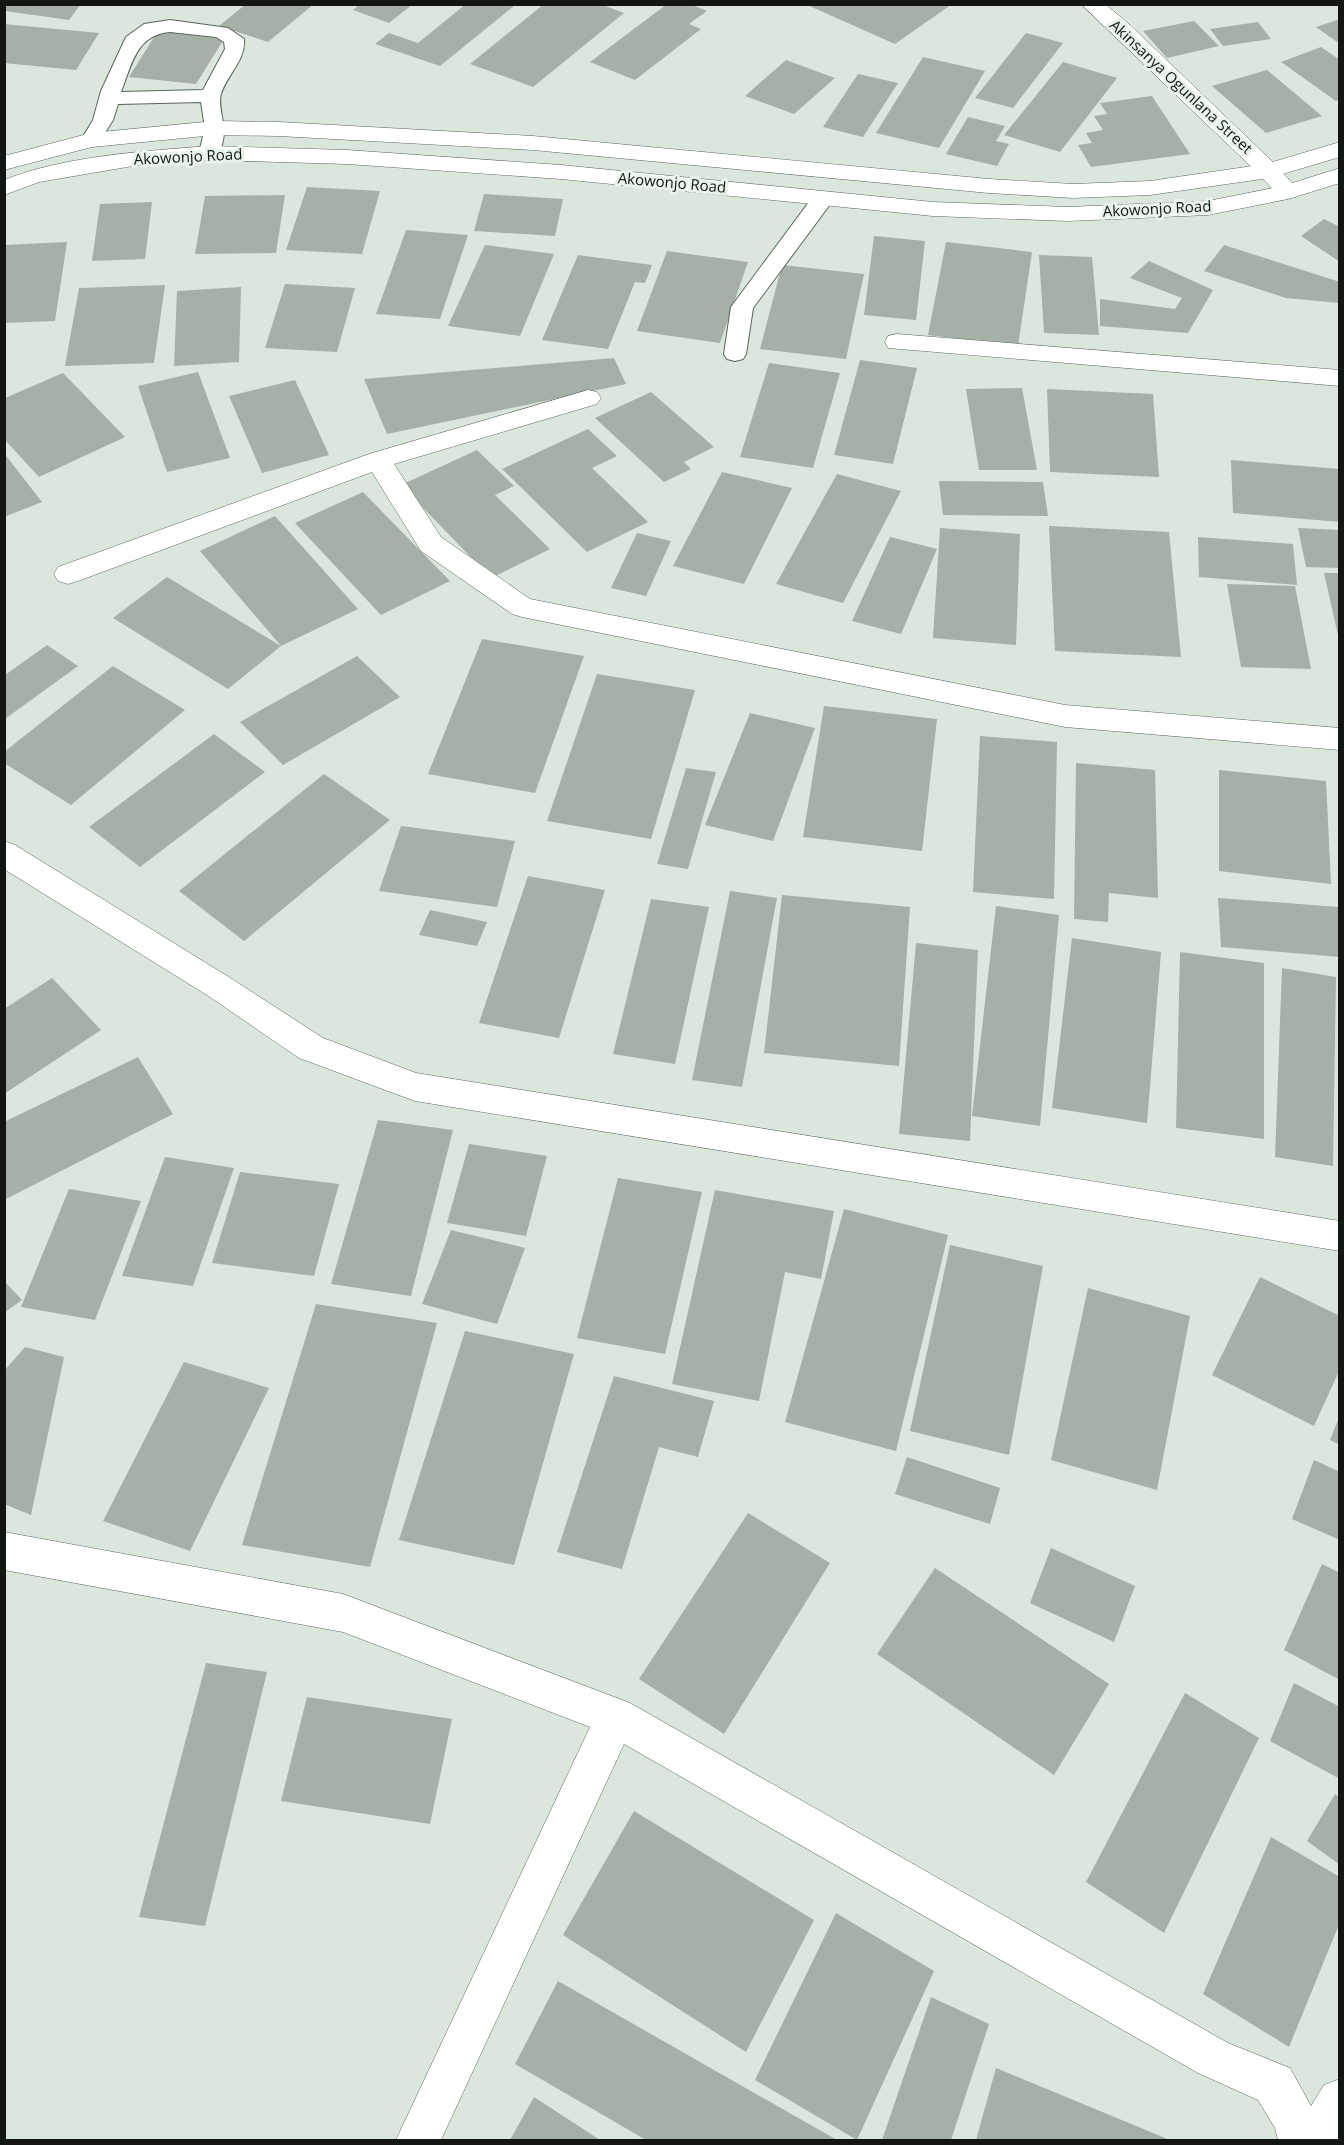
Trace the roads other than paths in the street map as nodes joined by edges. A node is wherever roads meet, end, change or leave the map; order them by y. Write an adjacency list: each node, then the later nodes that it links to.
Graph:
1 (1091, 4): 9 (street, Akinsanya Ogunlana Street)
2 (210, 96): 3 (lane); 3 (lane); 4 (lane)
3 (111, 98): 5 (lane)
4 (214, 128): 5 (street, Akowonjo Road); 7 (lane); 9 (street, Akowonjo Road)
5 (92, 140): 8 (street, Akowonjo Road)
6 (1340, 149): 9 (street, Akowonjo Road)
7 (209, 153): 11 (street, Akowonjo Road); 13 (street, Akowonjo Road)
8 (4, 163)
9 (1269, 171): 12 (street, Akinsanya Ogunlana Street)
10 (1340, 175): 12 (street, Akowonjo Road)
11 (4, 189)
12 (1288, 192): 13 (street, Akowonjo Road)
13 (823, 199): 15 (lane)
14 (897, 342): 16 (street)
15 (735, 354)
16 (1340, 378)
17 (588, 398): 18 (street)
18 (378, 460): 19 (street); 20 (street)
19 (68, 574)
20 (1340, 739)
21 (4, 853): 22 (street)
22 (1340, 1236)
23 (4, 1551): 24 (street)
24 (616, 1717): 26 (street); 27 (street)
25 (1340, 2101): 28 (street)
26 (418, 2140)
27 (1300, 2140)
28 (1316, 2140)

